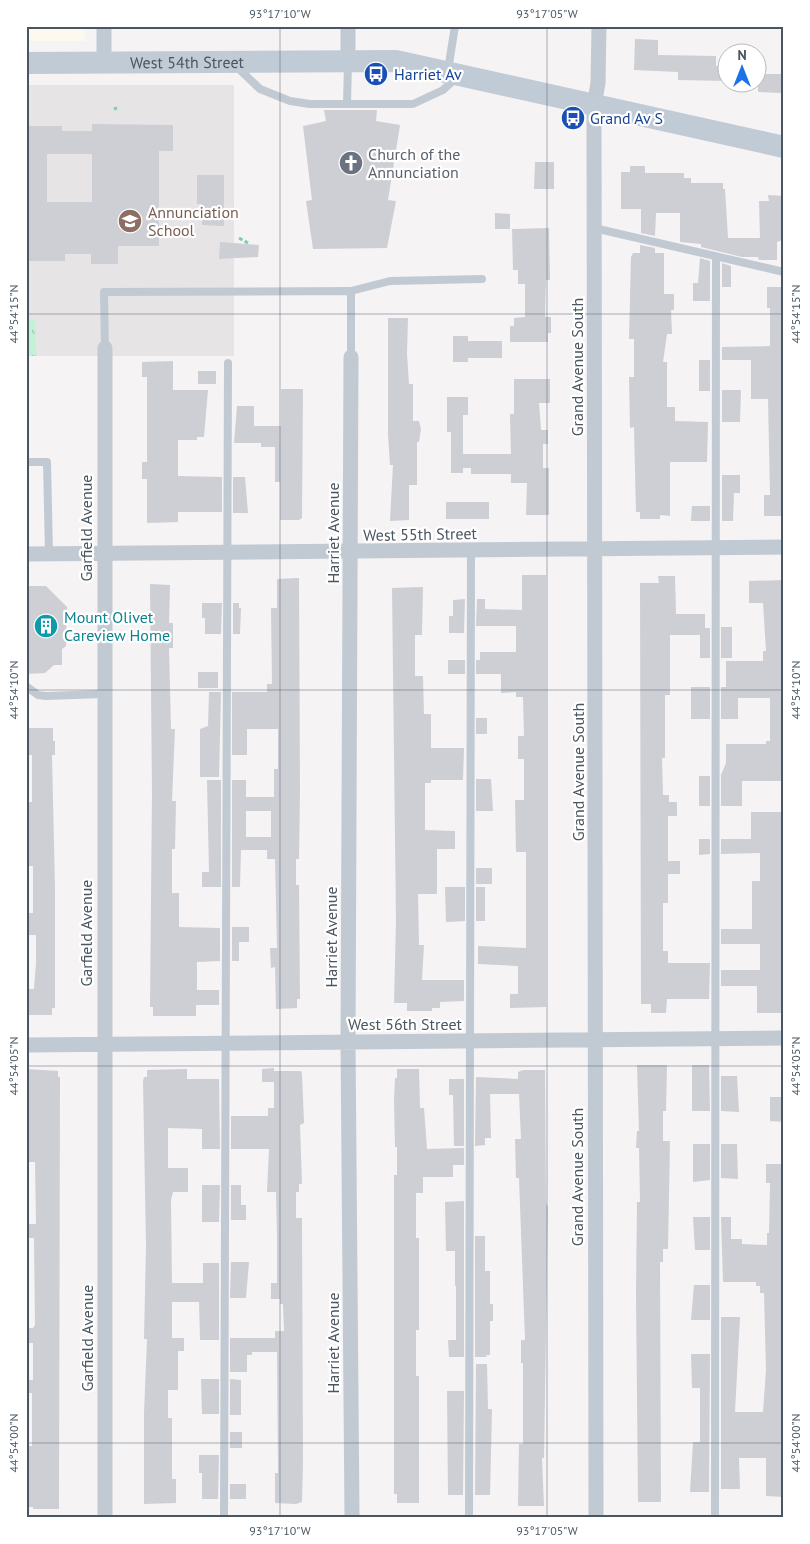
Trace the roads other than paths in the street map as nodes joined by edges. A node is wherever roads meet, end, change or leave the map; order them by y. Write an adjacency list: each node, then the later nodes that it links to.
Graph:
1 (104, 26): 7 (street)
2 (348, 26): 5 (street)
3 (455, 26): 9 (lane)
4 (599, 26): 11 (street, Grand Avenue South)
5 (348, 60): 6 (street, West 54th Street); 9 (street, West 54th Street); 10 (lane)
6 (231, 61): 7 (street, West 54th Street); 10 (lane)
7 (104, 62): 8 (street, West 54th Street)
8 (26, 64)
9 (454, 73): 10 (lane); 11 (street, West 54th Street)
10 (347, 103)
11 (594, 106): 12 (street, West 54th Street); 13 (street, Grand Avenue South)
12 (784, 148)
13 (594, 228): 14 (lane); 24 (street, Grand Avenue South)
14 (716, 257): 15 (lane); 22 (lane)
15 (784, 272)
16 (482, 279): 17 (lane)
17 (351, 291): 18 (lane); 19 (lane)
18 (104, 348): 30 (street, Garfield Avenue)
19 (351, 357): 27 (street, Harriet Avenue)
20 (228, 362): 26 (lane)
21 (26, 462): 29 (lane)
22 (716, 547): 23 (street, West 55th Street); 24 (street, West 55th Street); 35 (lane)
23 (784, 547)
24 (596, 549): 25 (street, West 55th Street); 34 (street, Grand Avenue South)
25 (471, 551): 27 (street, West 55th Street); 36 (lane)
26 (226, 552): 27 (street, West 55th Street); 30 (street, West 55th Street); 37 (lane)
27 (351, 552): 38 (street, Harriet Avenue)
28 (26, 554): 29 (street, West 55th Street)
29 (49, 554): 30 (street, West 55th Street)
30 (103, 554): 32 (street, Garfield Avenue)
31 (26, 686): 32 (lane)
32 (103, 694): 39 (street, Garfield Avenue)
33 (784, 1038): 35 (street, West 56th Street)
34 (594, 1039): 35 (street, West 56th Street); 36 (street, West 56th Street); 45 (street, Grand Avenue South)
35 (715, 1039): 46 (lane)
36 (470, 1041): 38 (street, West 56th Street); 44 (lane)
37 (225, 1042): 38 (street, West 56th Street); 39 (street, West 56th Street); 42 (lane)
38 (348, 1042): 43 (street, Harriet Avenue)
39 (103, 1044): 40 (street, West 56th Street); 41 (street, Garfield Avenue)
40 (26, 1045)
41 (105, 1518)
42 (224, 1518)
43 (352, 1518)
44 (469, 1518)
45 (596, 1518)
46 (715, 1518)

